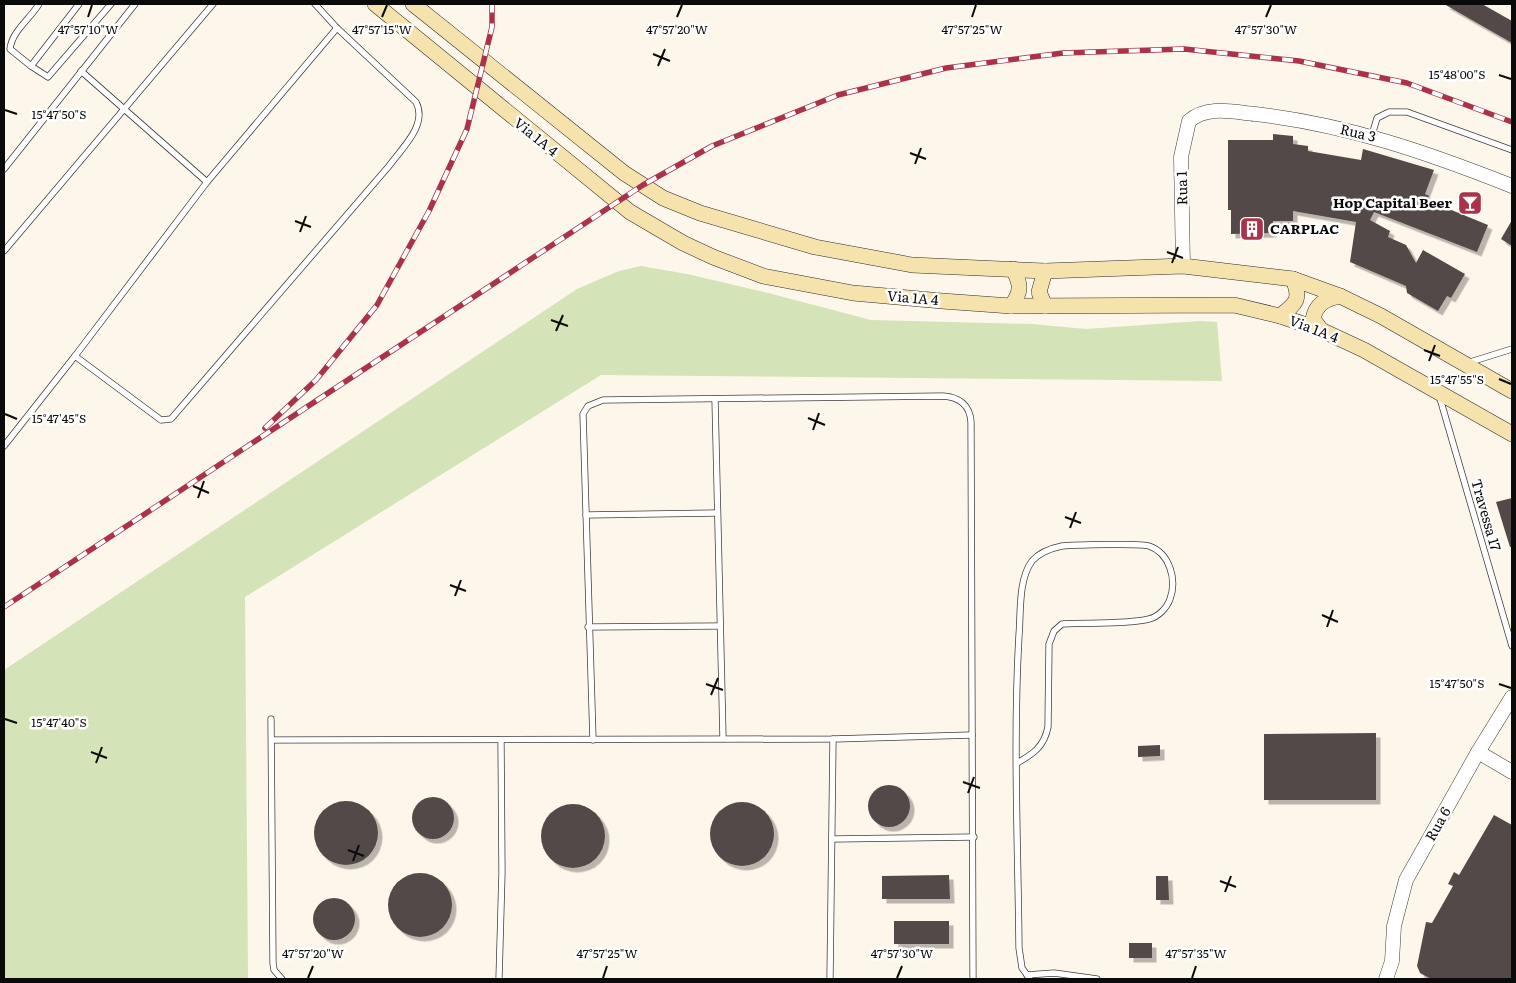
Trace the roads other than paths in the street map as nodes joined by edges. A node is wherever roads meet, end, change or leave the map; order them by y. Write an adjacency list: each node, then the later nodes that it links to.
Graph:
1 (39, 4): 10 (lane)
2 (79, 4): 10 (lane)
3 (111, 4): 10 (lane)
4 (134, 4): 11 (lane)
5 (212, 4): 12 (lane)
6 (314, 4): 9 (lane)
7 (375, 4): 25 (main road, Via 1A 4)
8 (413, 4): 21 (main road, Via 1A 4)
9 (337, 28): 17 (lane); 30 (lane)
10 (31, 66)
11 (81, 71): 12 (lane); 16 (lane)
12 (122, 109): 17 (lane); 19 (lane)
13 (1196, 114): 14 (street, Rua 3); 20 (street, Rua 1)
14 (1372, 135): 15 (lane); 18 (street, Rua 3)
15 (1512, 150)
16 (4, 169)
17 (207, 182): 30 (lane)
18 (1512, 186)
19 (4, 251)
20 (1182, 266): 22 (main road, Via 1A 4); 23 (main road, Via 1A 4)
21 (1013, 269): 22 (main road, Via 1A 4); 25 (main road)
22 (1046, 272): 26 (main road)
23 (1293, 279): 24 (main road, Via 1A 4); 27 (main road)
24 (1340, 296): 28 (main road); 31 (main road, Via 1A 4)
25 (1011, 306): 26 (main road, Via 1A 4)
26 (1045, 306): 27 (main road, Via 1A 4)
27 (1280, 316): 28 (main road, Via 1A 4)
28 (1321, 330): 32 (main road, Via 1A 4)
29 (1512, 348): 31 (lane)
30 (75, 356): 36 (lane)
31 (1465, 364): 33 (main road, Via 1A 4)
32 (1438, 391): 35 (main road, Via 1A 4); 41 (lane, Travessa 17)
33 (1512, 391)
34 (715, 399): 37 (lane); 38 (lane); 44 (lane)
35 (1512, 434)
36 (4, 446)
37 (586, 514): 38 (lane); 40 (lane)
38 (717, 514): 39 (lane)
39 (719, 626): 40 (lane); 45 (lane)
40 (588, 627): 48 (lane)
41 (1512, 646)
42 (1512, 697): 50 (street, Rua 6)
43 (271, 719): 47 (lane)
44 (972, 735): 46 (lane); 53 (lane)
45 (723, 738): 46 (lane); 48 (lane)
46 (833, 739): 54 (lane)
47 (273, 740): 49 (lane); 58 (lane)
48 (593, 740): 49 (lane)
49 (501, 741): 59 (lane)
50 (1478, 752): 52 (street); 55 (street, Rua 6)
51 (1017, 763): 51 (lane); 57 (lane)
52 (1512, 772)
53 (974, 837): 54 (lane); 61 (lane)
54 (833, 839): 60 (lane)
55 (1392, 961): 64 (street, Rua 6); 65 (street, Rua 6)
56 (1076, 975): 57 (lane); 62 (lane); 63 (lane)
57 (1029, 977)
58 (282, 979)
59 (499, 979)
60 (830, 979)
61 (973, 979)
62 (1069, 979)
63 (1097, 979)
64 (1386, 979)
65 (1398, 979)

